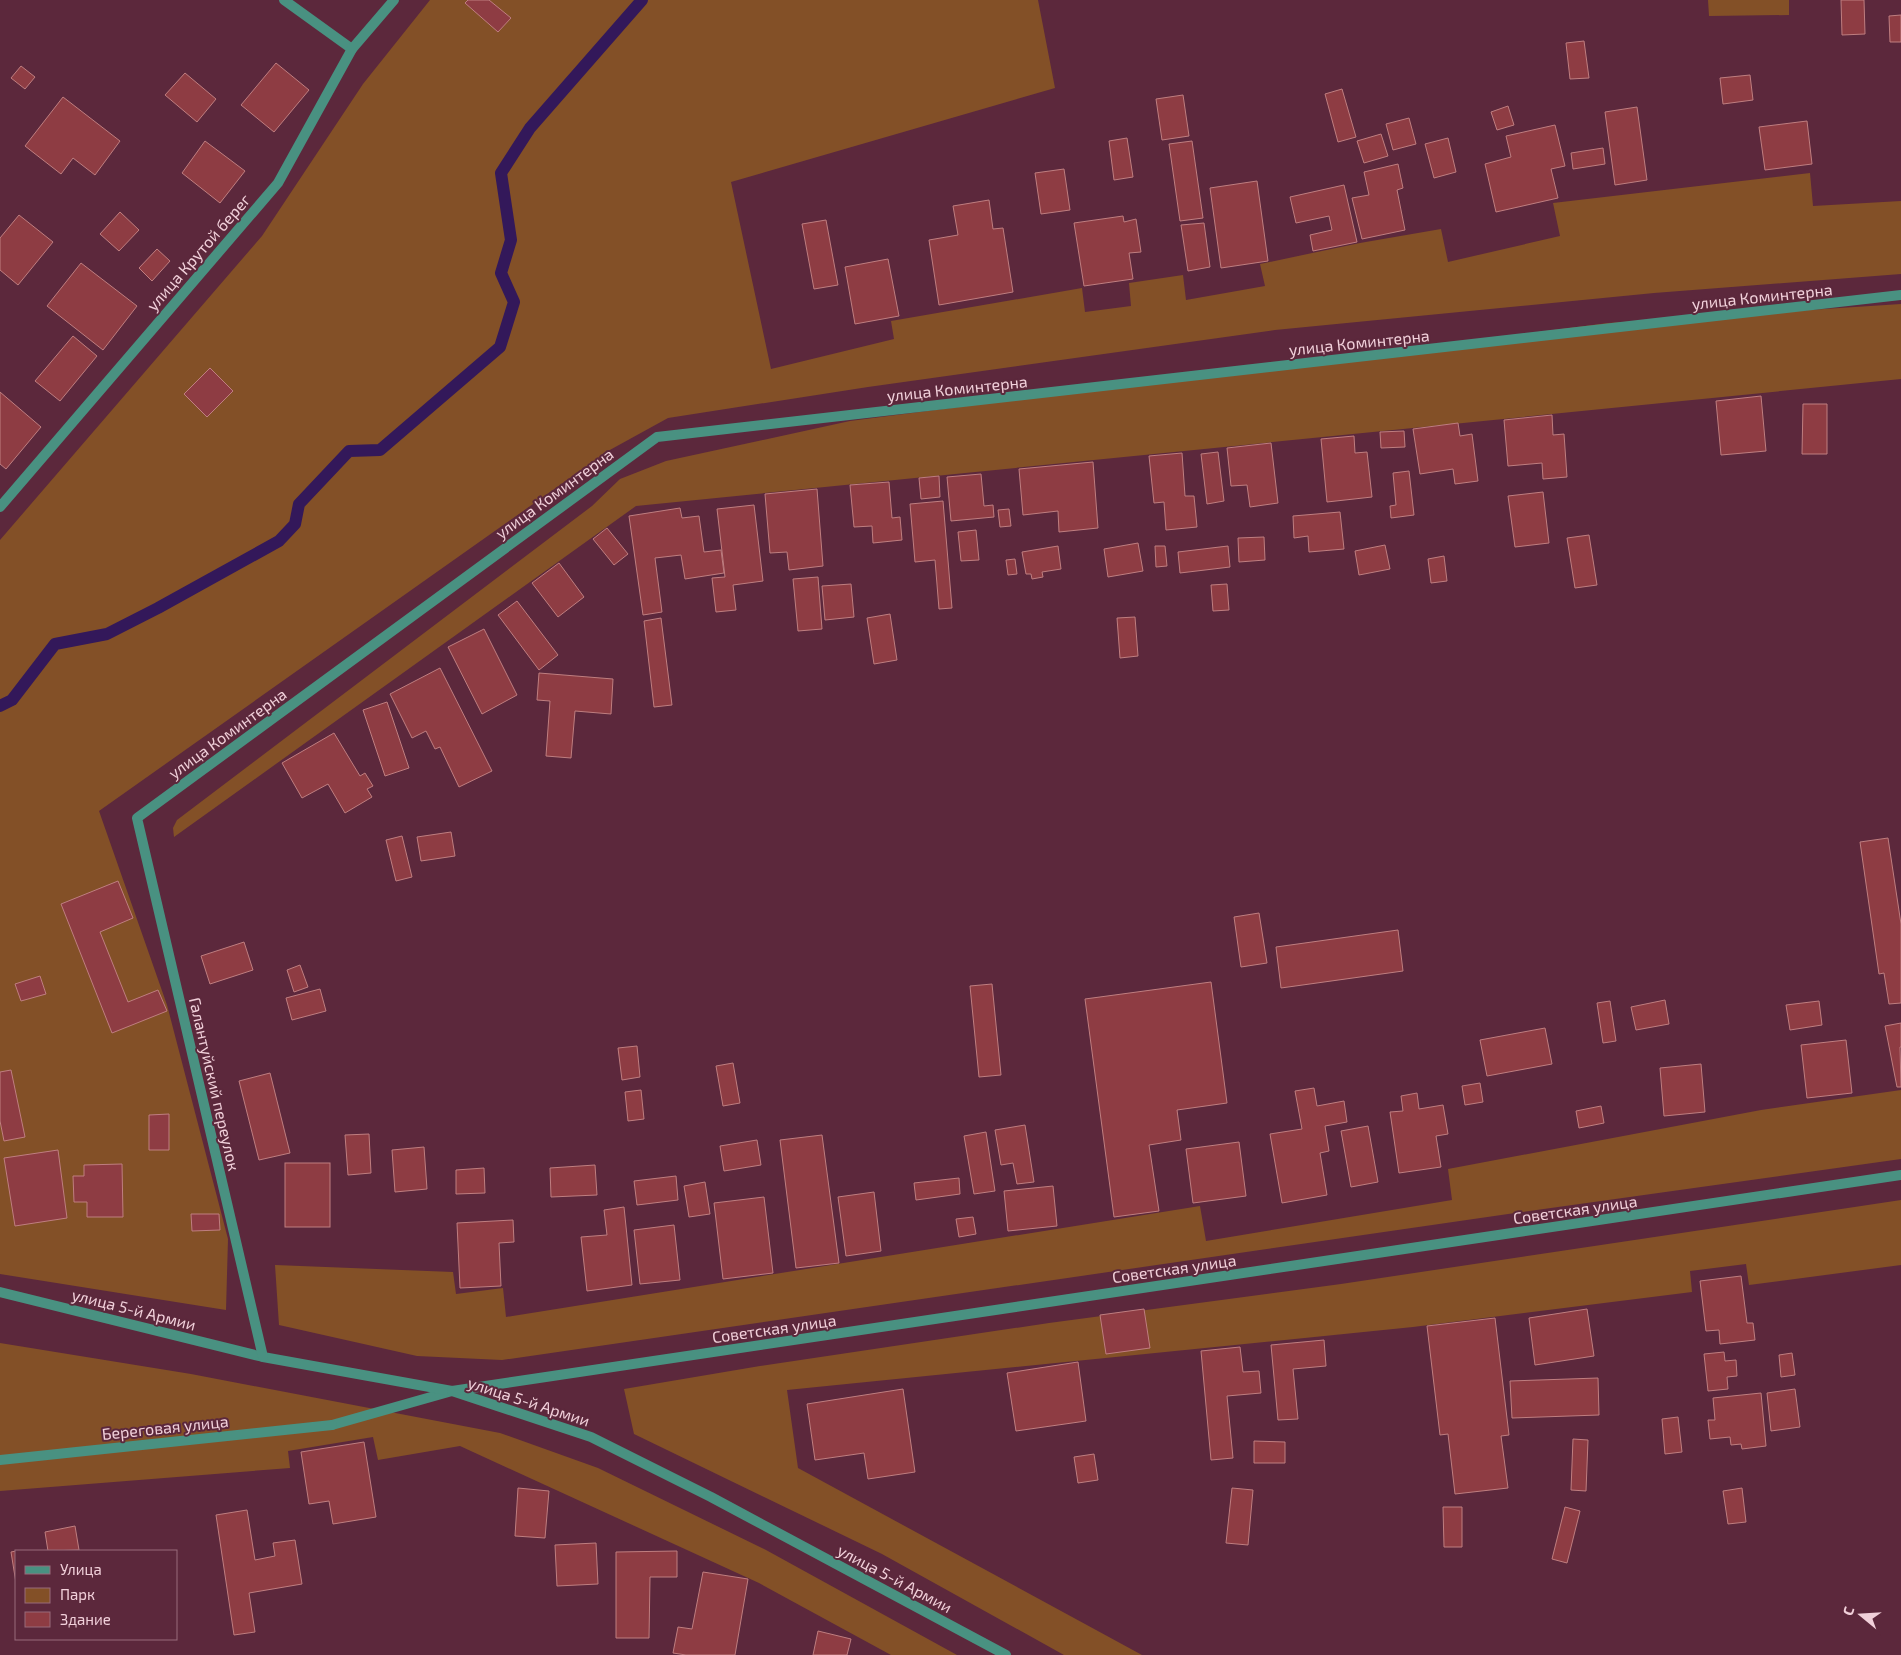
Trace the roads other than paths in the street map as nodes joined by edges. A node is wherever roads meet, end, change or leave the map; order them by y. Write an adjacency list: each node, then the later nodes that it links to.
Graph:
1 (284, 0): 3 (street)
2 (394, 0): 3 (street, улица Крутой берег)
3 (352, 50): 5 (street, улица Крутой берег)
4 (1901, 295): 6 (street, улица Коминтерна)
5 (0, 507)
6 (137, 818): 9 (street, Галантуйский переулок)
7 (1901, 1175): 10 (street, Советская улица)
8 (0, 1292): 9 (street, улица 5-й Армии)
9 (263, 1356): 10 (street, улица 5-й Армии)
10 (452, 1391): 11 (street, Береговая улица); 12 (street, улица 5-й Армии)
11 (0, 1460)
12 (1006, 1655)

